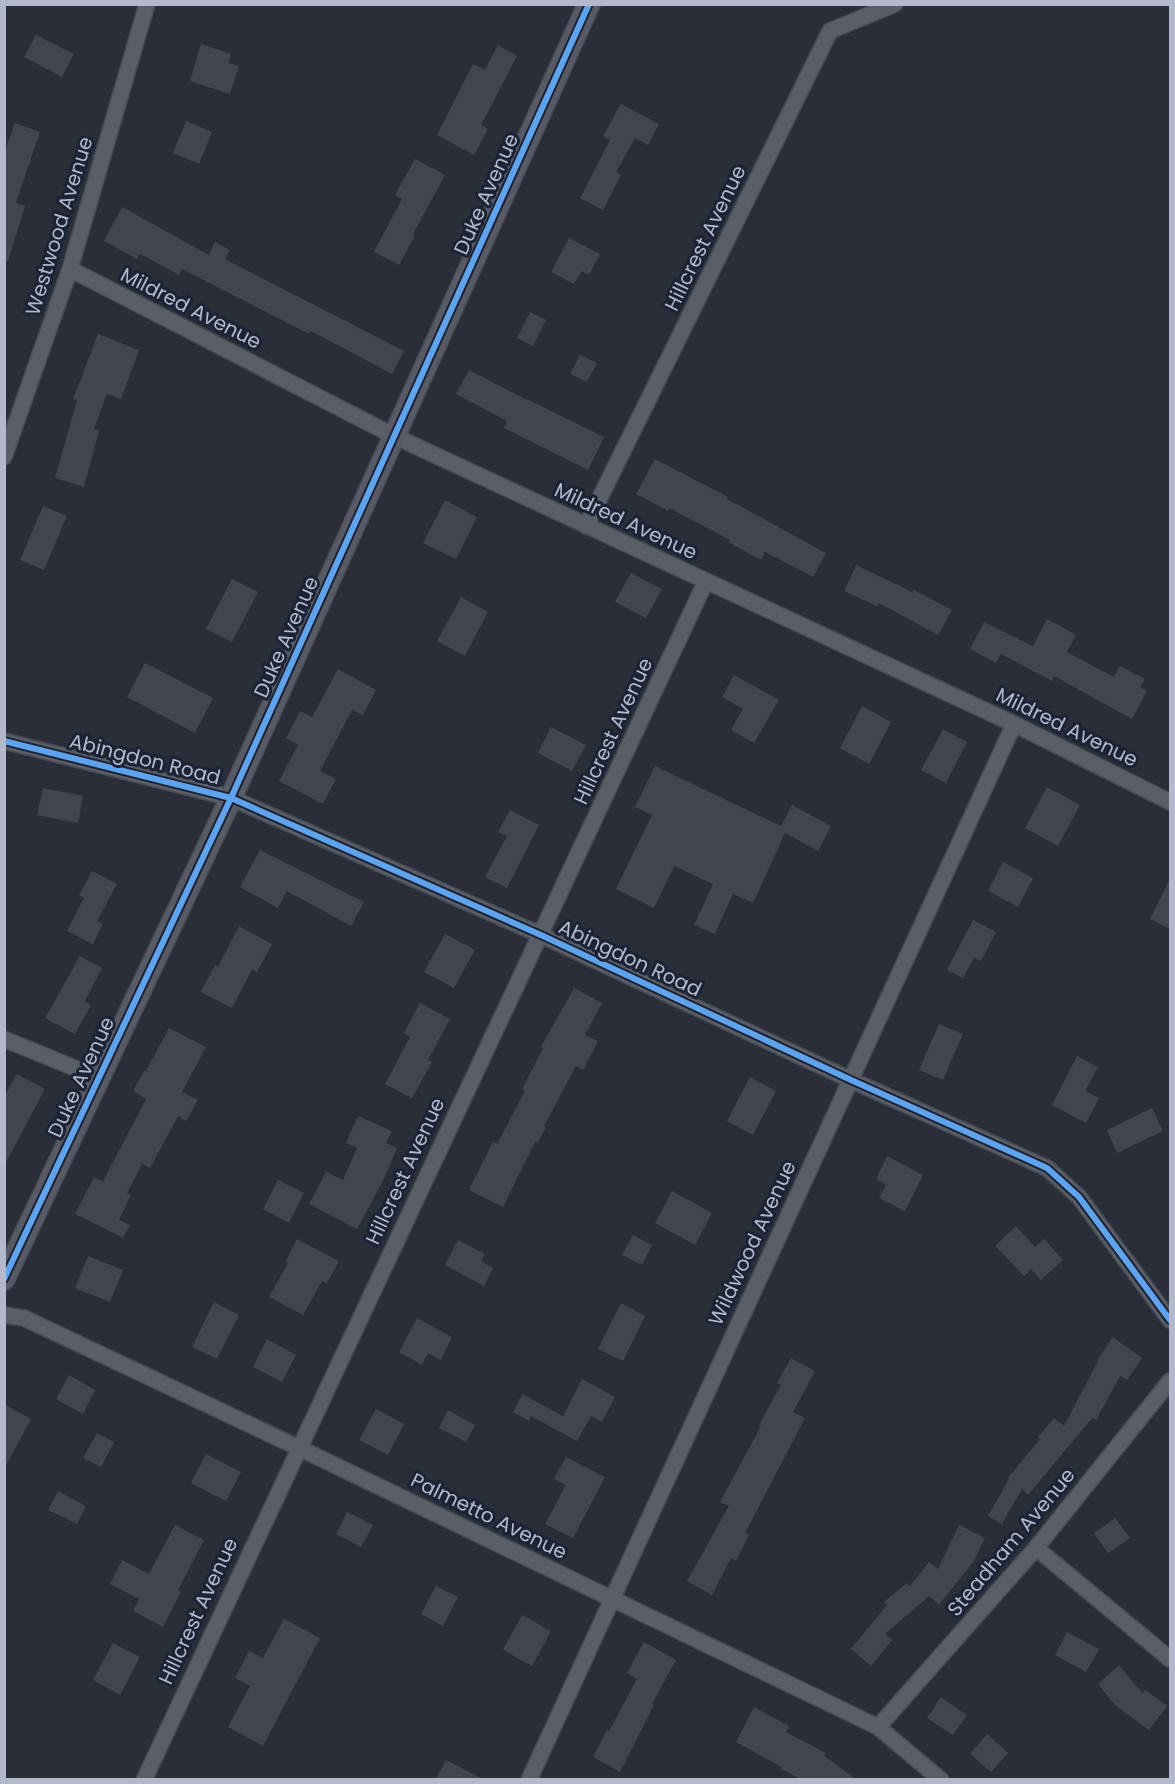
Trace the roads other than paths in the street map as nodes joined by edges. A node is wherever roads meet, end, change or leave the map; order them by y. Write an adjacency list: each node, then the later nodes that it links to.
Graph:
1 (147, 4): 4 (street, Westwood Avenue)
2 (589, 4): 5 (street, Duke Avenue)
3 (895, 4): 7 (street, Hillcrest Avenue)
4 (70, 269): 5 (street, Mildred Avenue); 6 (street, Westwood Avenue)
5 (394, 436): 7 (street, Mildred Avenue); 11 (street, Duke Avenue)
6 (4, 457)
7 (586, 526): 8 (street, Mildred Avenue)
8 (706, 581): 9 (street, Mildred Avenue); 13 (street, Hillcrest Avenue)
9 (1014, 724): 12 (street, Mildred Avenue); 16 (street, Wildwood Avenue)
10 (4, 741): 11 (street, Abingdon Road)
11 (231, 798): 13 (street, Abingdon Road); 15 (street, Duke Avenue)
12 (1170, 802)
13 (541, 935): 16 (street, Abingdon Road); 21 (street, Hillcrest Avenue)
14 (4, 1039): 15 (street)
15 (99, 1078): 17 (street, Duke Avenue)
16 (851, 1080): 19 (street, Abingdon Road); 23 (street, Wildwood Avenue)
17 (4, 1279)
18 (4, 1315): 21 (street, Palmetto Avenue)
19 (1170, 1320)
20 (1170, 1381): 22 (street, Steadham Avenue)
21 (297, 1447): 23 (street, Palmetto Avenue); 26 (street, Hillcrest Avenue)
22 (1036, 1548): 24 (street); 25 (street, Steadham Avenue)
23 (610, 1598): 25 (street, Palmetto Avenue); 27 (street, Wildwood Avenue)
24 (1170, 1659)
25 (878, 1727): 28 (street, Palmetto Avenue)
26 (144, 1779)
27 (529, 1779)
28 (941, 1779)

